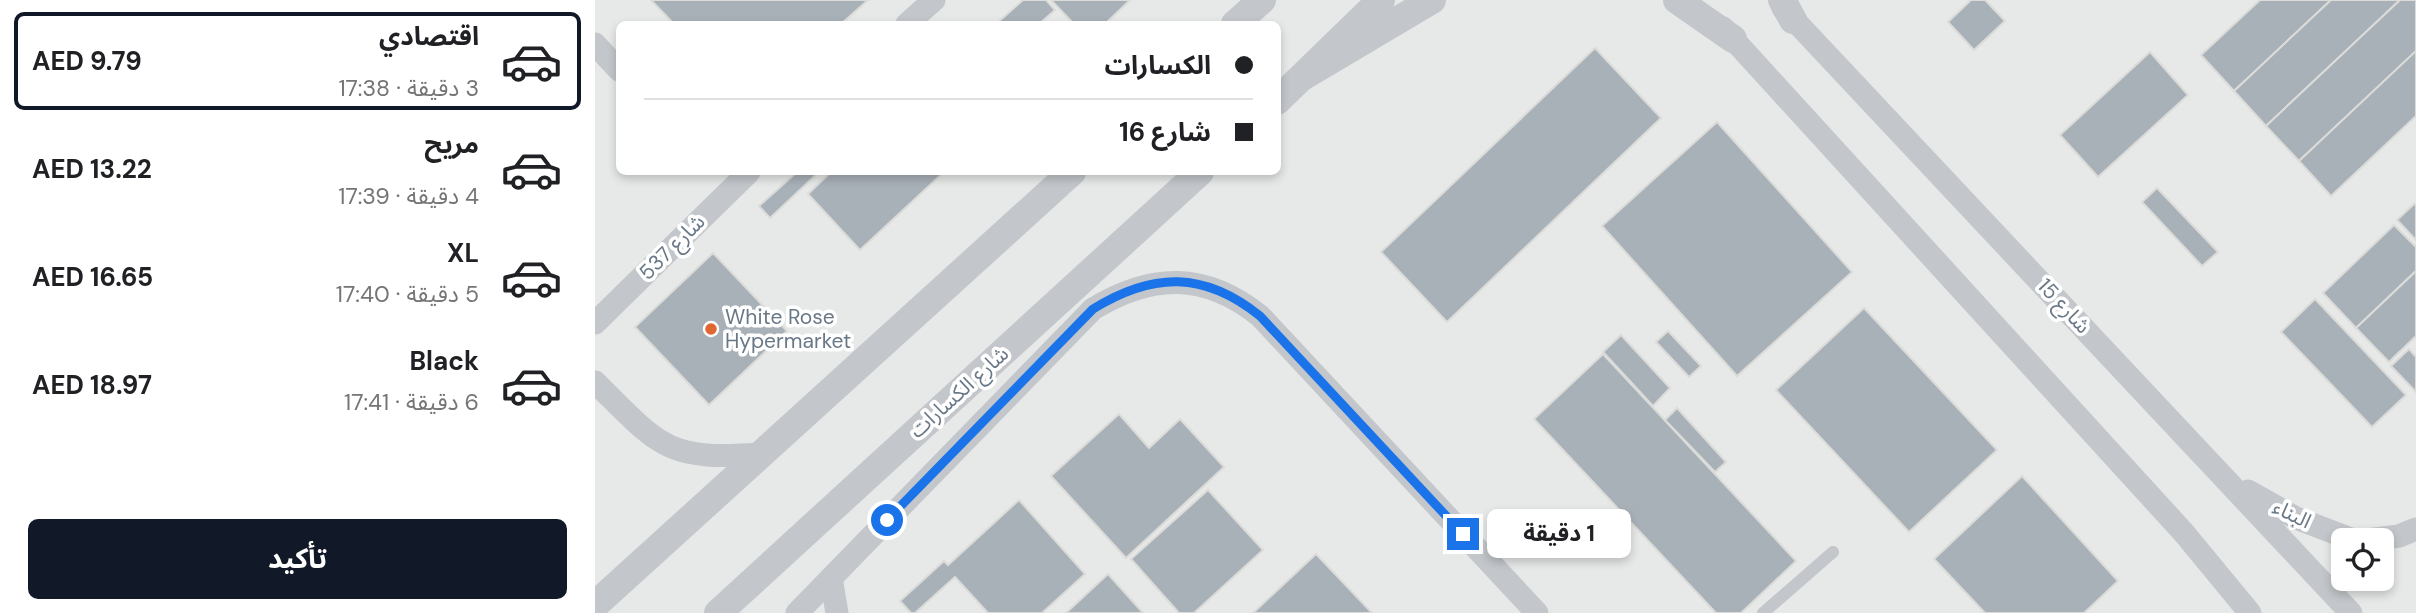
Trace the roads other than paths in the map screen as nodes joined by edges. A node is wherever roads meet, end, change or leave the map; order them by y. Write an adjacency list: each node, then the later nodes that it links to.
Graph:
1 (934, 0): 8 (street)
2 (1262, 0): 9 (street)
3 (1381, 0): 13 (street)
4 (1432, 0): 13 (street)
5 (1677, 0): 10 (street)
6 (1697, 0): 10 (street)
7 (1784, 7): 21 (street, شارع 15)
8 (910, 21)
9 (1238, 21)
10 (1733, 39): 24 (street)
11 (595, 44): 12 (street)
12 (616, 67)
13 (1304, 76): 14 (street)
14 (1281, 97)
15 (1069, 175): 20 (street)
16 (1198, 175): 29 (street, شارع الكسارات)
17 (724, 179): 18 (street, شارع 537)
18 (595, 323)
19 (595, 382): 20 (street)
20 (759, 454): 28 (street)
21 (2231, 482): 23 (street, البناء); 36 (street, شارع 15)
22 (2416, 529): 25 (street, البناء)
23 (2331, 531)
24 (2184, 533): 34 (street); 35 (street)
25 (2394, 537)
26 (1833, 552): 33 (lane)
27 (831, 578): 30 (street); 31 (street); 32 (street)
28 (595, 605)
29 (719, 613)
30 (797, 613)
31 (837, 613)
32 (1537, 613)
33 (1763, 613)
34 (2227, 613)
35 (2250, 613)
36 (2351, 613)

